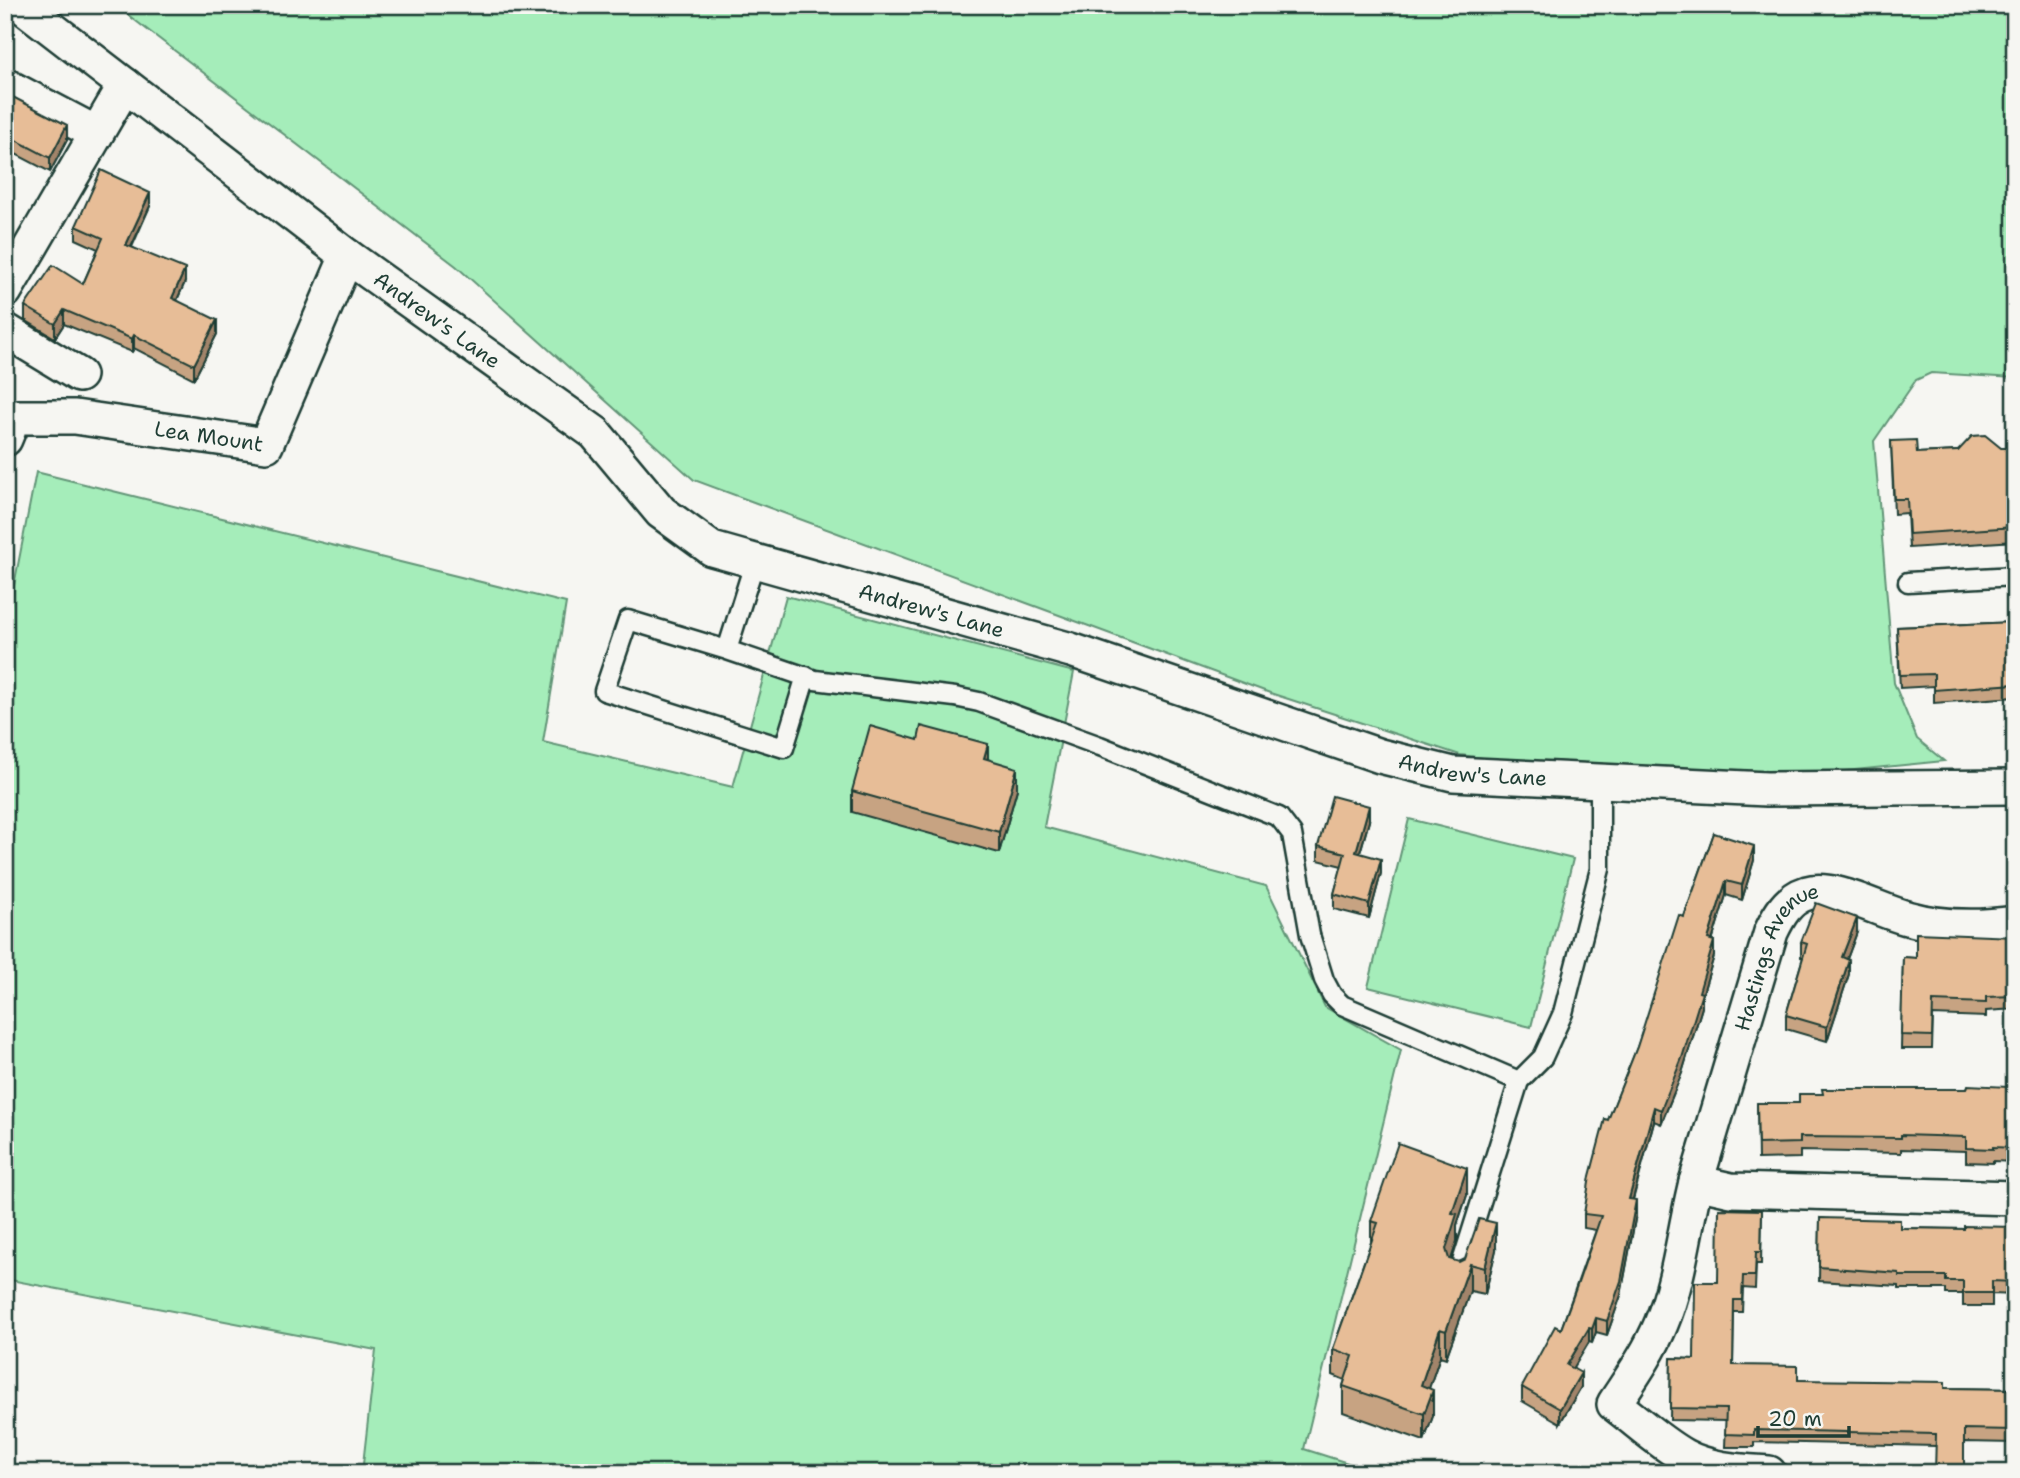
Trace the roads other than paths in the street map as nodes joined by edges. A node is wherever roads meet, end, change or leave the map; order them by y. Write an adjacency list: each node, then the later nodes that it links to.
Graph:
1 (21, 5): 3 (street, Andrew's Lane)
2 (5, 85): 4 (street)
3 (125, 85): 4 (street); 5 (street, Andrew's Lane)
4 (96, 133): 6 (street)
5 (347, 256): 9 (street, Lea Mount); 10 (street, Andrew's Lane)
6 (5, 291)
7 (5, 330): 8 (street)
8 (79, 375)
9 (5, 439)
10 (755, 561): 13 (lane); 15 (street, Andrew's Lane)
11 (2015, 576): 12 (lane)
12 (1908, 582)
13 (727, 650): 14 (lane); 14 (lane)
14 (806, 676): 18 (lane)
15 (1600, 781): 16 (street, Andrew's Lane); 18 (lane)
16 (2015, 787)
17 (2015, 923): 19 (street, Hastings Avenue)
18 (1519, 1081): 21 (lane)
19 (1696, 1182): 20 (street); 22 (street, Hastings Avenue)
20 (2015, 1198)
21 (1457, 1278)
22 (1769, 1473)

